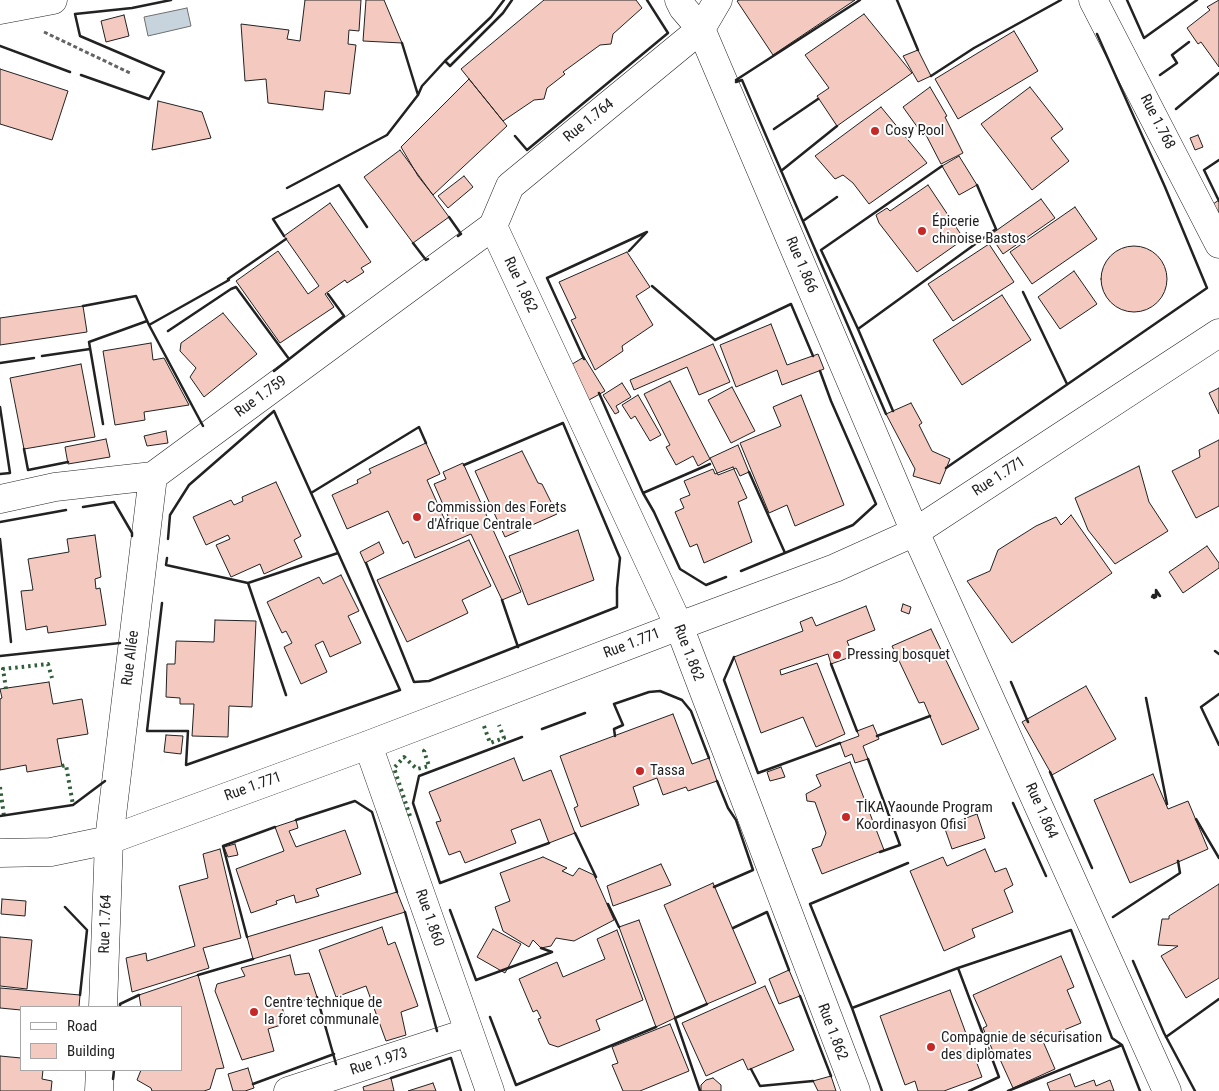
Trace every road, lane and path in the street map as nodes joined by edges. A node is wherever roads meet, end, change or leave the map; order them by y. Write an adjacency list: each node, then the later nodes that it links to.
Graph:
1 (53, 0): 5 (street)
2 (679, 0): 6 (street, Rue 1.866)
3 (718, 0): 6 (street)
4 (1093, 0): 10 (street, Rue 1.768)
5 (0, 10)
6 (701, 29): 9 (street, Rue 1.764); 14 (street, Rue 1.866)
7 (43, 32): 8 (path)
8 (130, 73)
9 (494, 226): 12 (street, Rue 1.759); 15 (street, Rue 1.862)
10 (1219, 244)
11 (1219, 333): 14 (street, Rue 1.771)
12 (153, 476): 13 (street, Rue 1.759); 17 (street, Rue Allée)
13 (0, 499)
14 (915, 532): 15 (street, Rue 1.771); 26 (street, Rue 1.864)
15 (679, 626): 16 (street, Rue 1.771); 25 (street, Rue 1.862)
16 (368, 745): 17 (street, Rue 1.771); 20 (street, Rue 1.860)
17 (109, 840): 18 (street, Rue 1.771); 19 (street, Rue 1.764)
18 (0, 854)
19 (102, 1006)
20 (469, 1032): 22 (street, Rue 1.973); 24 (street, Rue 1.860)
21 (100, 1071): 23 (street)
22 (295, 1090)
23 (99, 1091)
24 (490, 1091)
25 (856, 1091)
26 (1167, 1091)

